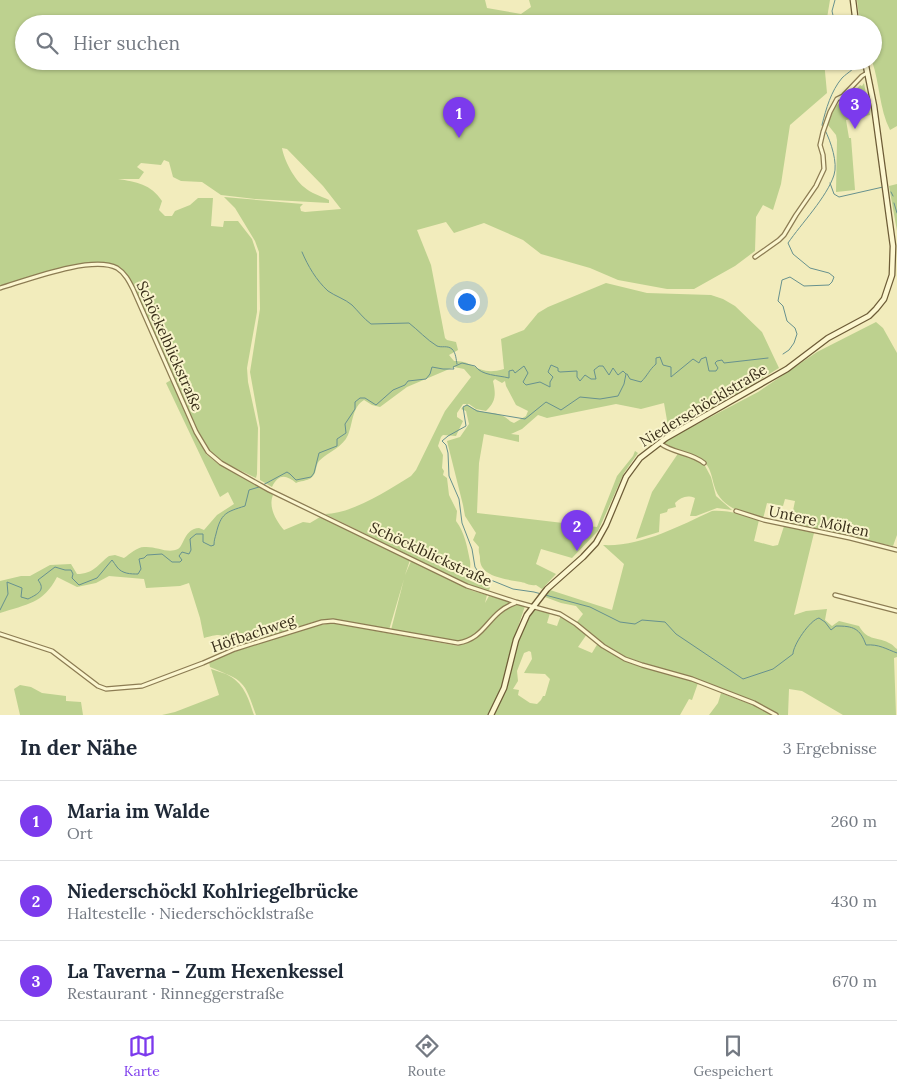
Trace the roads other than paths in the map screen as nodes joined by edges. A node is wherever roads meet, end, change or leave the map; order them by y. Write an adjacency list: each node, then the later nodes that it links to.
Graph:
1 (853, 0): 2 (main road)
2 (855, 15)
3 (868, 72): 4 (main road, Niederschöcklstraße); 6 (street)
4 (895, 237): 5 (main road, Niederschöcklstraße)
5 (895, 246): 8 (main road, Niederschöcklstraße)
6 (756, 257)
7 (0, 288): 10 (street, Schöckelblickstraße)
8 (659, 442): 9 (street); 15 (main road, Niederschöcklstraße)
9 (704, 463)
10 (269, 490): 14 (street, Schöcklblickstraße)
11 (736, 511): 12 (street, Untere Mölten)
12 (897, 550)
13 (835, 595): 16 (street)
14 (516, 602): 15 (street, Schöcklblickstraße); 17 (street, Höfbachweg)
15 (533, 606): 18 (main road, Niederschöcklstraße); 19 (street, Schöcklblickstraße)
16 (897, 611)
17 (0, 634)
18 (491, 715)
19 (776, 715)

